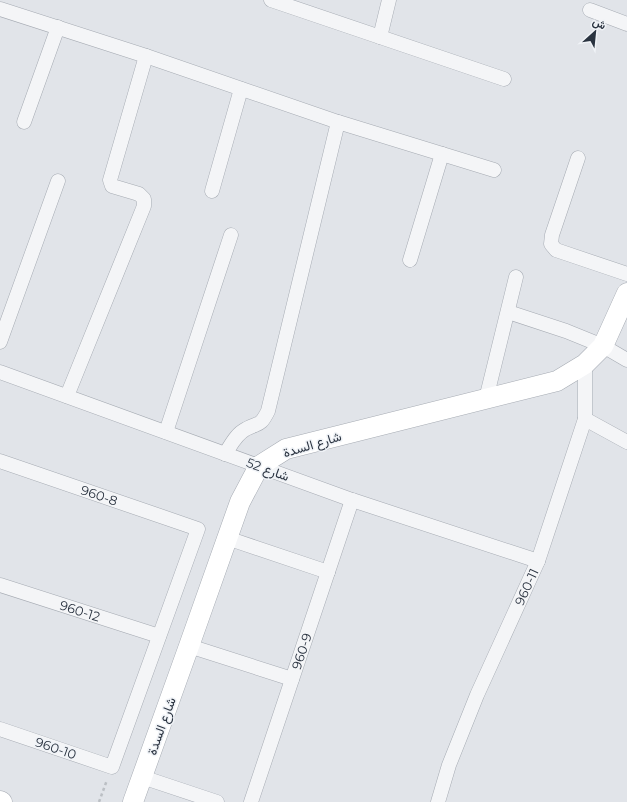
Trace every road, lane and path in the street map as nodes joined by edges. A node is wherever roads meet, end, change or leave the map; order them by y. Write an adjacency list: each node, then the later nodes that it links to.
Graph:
1 (271, 0): 7 (street)
2 (389, 0): 7 (street)
3 (0, 9): 6 (street)
4 (590, 10): 5 (street)
5 (627, 24)
6 (58, 27): 8 (street); 11 (street)
7 (380, 37): 9 (street)
8 (146, 56): 10 (street); 29 (street)
9 (504, 79)
10 (241, 89): 12 (street); 17 (street)
11 (24, 122)
12 (338, 122): 13 (street); 34 (street)
13 (442, 154): 15 (street); 19 (street)
14 (578, 158): 20 (street)
15 (494, 170)
16 (58, 181): 24 (street)
17 (212, 191)
18 (231, 235): 32 (street)
19 (410, 260)
20 (627, 274)
21 (516, 278): 23 (street)
22 (627, 293): 25 (street, شارع السدة)
23 (508, 312): 25 (street); 30 (street)
24 (0, 342)
25 (603, 346): 26 (street); 27 (street, شارع السدة)
26 (627, 360)
27 (585, 364): 30 (street, شارع السدة); 31 (street, 960-11)
28 (0, 372): 29 (street, شارع 52)
29 (67, 396): 32 (street, شارع 52)
30 (486, 399): 36 (street, شارع السدة)
31 (585, 419): 33 (street); 39 (street, 960-11)
32 (166, 432): 34 (street, شارع 52)
33 (627, 442)
34 (226, 454): 36 (street, شارع 52)
35 (0, 461): 42 (street, 960-8)
36 (259, 466): 37 (street, شارع 52); 38 (street, شارع السدة)
37 (352, 500): 39 (street, شارع 52); 40 (street, 960-9)
38 (227, 538): 40 (street); 43 (street, شارع السدة)
39 (538, 561): 52 (street, 960-11)
40 (328, 572): 44 (street, 960-9)
41 (0, 585): 42 (street, 960-12)
42 (159, 636): 46 (street)
43 (189, 646): 44 (street); 47 (street, شارع السدة)
44 (292, 680): 51 (street, 960-9)
45 (0, 729): 46 (street, 960-10)
46 (112, 766): 48 (path)
47 (142, 777): 49 (street, شارع السدة); 50 (street)
48 (99, 802)
49 (133, 802)
50 (217, 802)
51 (251, 802)
52 (438, 802)

